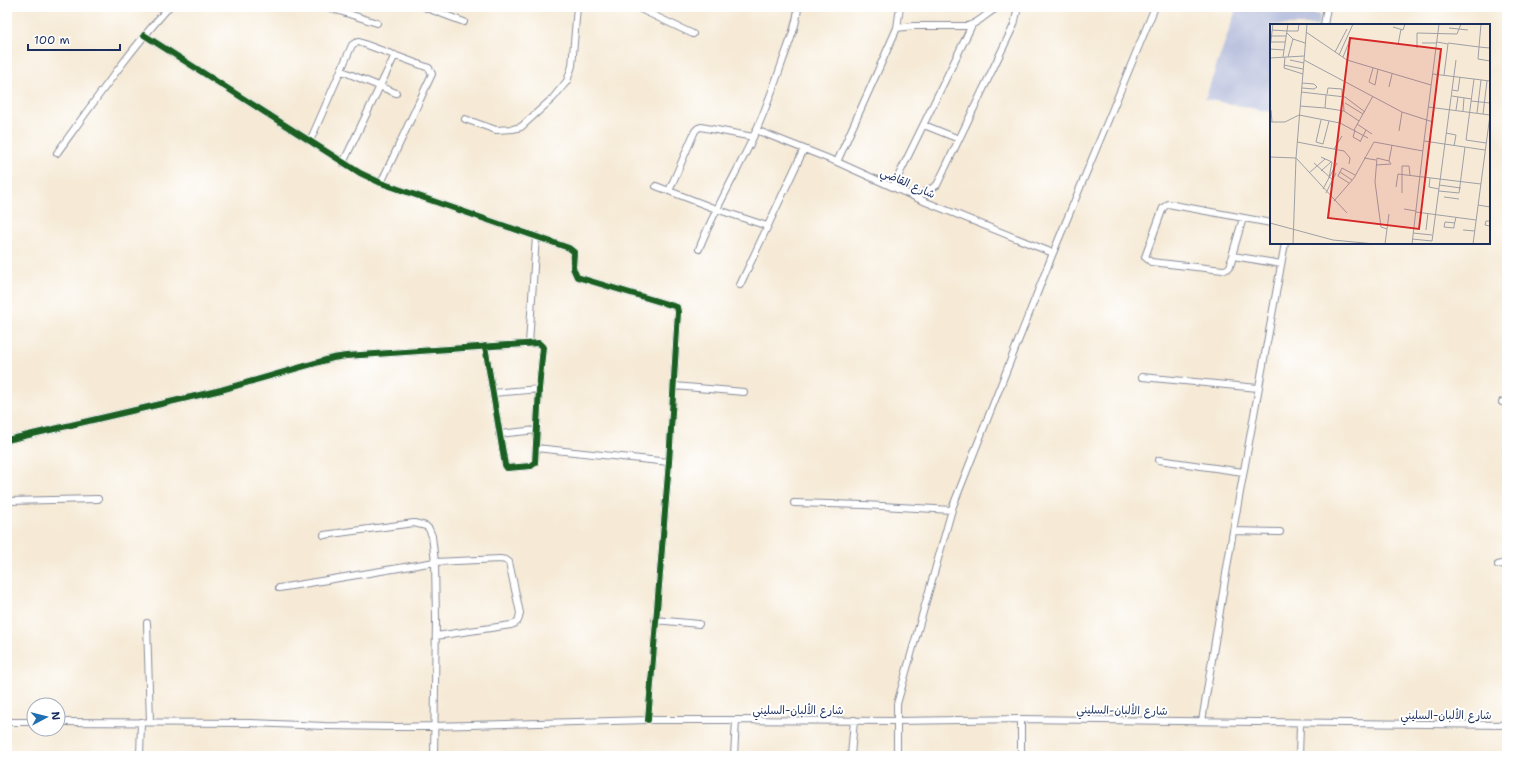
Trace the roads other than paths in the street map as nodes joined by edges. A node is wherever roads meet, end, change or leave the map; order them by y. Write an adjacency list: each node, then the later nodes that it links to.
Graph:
1 (168, 7): 18 (street)
2 (327, 7): 13 (street)
3 (424, 7): 12 (street)
4 (577, 7): 23 (street)
5 (636, 7): 17 (street)
6 (798, 7): 25 (street)
7 (900, 7): 16 (street)
8 (999, 7): 15 (street)
9 (1018, 7): 27 (street)
10 (1155, 7): 45 (street)
11 (1327, 7): 14 (street)
12 (464, 22)
13 (377, 23)
14 (1324, 24)
15 (972, 25): 16 (street); 24 (street)
16 (898, 28): 32 (street)
17 (693, 34)
18 (144, 35): 28 (street); 30 (street)
19 (395, 55): 20 (street); 21 (street); 33 (street)
20 (342, 71): 21 (street); 28 (street)
21 (380, 87): 22 (street); 31 (street)
22 (396, 93)
23 (465, 119)
24 (924, 125): 27 (street); 35 (street)
25 (756, 130): 26 (street); 29 (street, شارع القاضي)
26 (753, 137): 36 (street); 38 (street)
27 (959, 138): 37 (street)
28 (310, 141): 31 (street)
29 (804, 149): 32 (street, شارع القاضي); 41 (street)
30 (57, 153)
31 (342, 162): 33 (street)
32 (837, 162): 35 (street, شارع القاضي)
33 (381, 183): 42 (street)
34 (656, 186): 36 (street)
35 (893, 187): 37 (street, شارع القاضي)
36 (668, 191): 38 (street)
37 (916, 197): 45 (street, شارع القاضي)
38 (716, 209): 41 (street); 44 (street)
39 (1243, 218): 40 (street); 46 (street); 46 (street)
40 (1270, 223)
41 (767, 226): 48 (street)
42 (536, 236): 49 (street); 52 (street)
43 (1285, 244): 47 (street)
44 (699, 249)
45 (1053, 253): 67 (street)
46 (1145, 257): 47 (street)
47 (1281, 264): 53 (street)
48 (740, 285)
49 (529, 344): 50 (street); 54 (street)
50 (485, 346): 56 (street); 59 (street)
51 (1142, 377): 53 (street)
52 (674, 386): 55 (street); 62 (street)
53 (1258, 388): 63 (street)
54 (539, 389): 56 (street); 57 (street)
55 (744, 392)
56 (493, 393): 58 (street)
57 (537, 430): 58 (street); 60 (street)
58 (499, 434): 60 (street)
59 (7, 440)
60 (536, 448): 62 (street)
61 (1159, 460): 63 (street)
62 (669, 462): 75 (street)
63 (1243, 472): 68 (street)
64 (98, 499): 65 (street)
65 (7, 501)
66 (794, 503): 67 (street)
67 (952, 510): 83 (street)
68 (1233, 531): 69 (street); 84 (street)
69 (1280, 532)
70 (324, 535): 71 (street)
71 (435, 562): 74 (street); 78 (street); 78 (street)
72 (1507, 564): 73 (street)
73 (1498, 565)
74 (279, 588)
75 (655, 620): 77 (street); 79 (street)
76 (148, 623): 89 (street)
77 (699, 624)
78 (436, 636): 92 (street)
79 (648, 720): 80 (street, شارع الألبان-السليني); 92 (street, شارع الألبان-السليني)
80 (736, 720): 81 (street, شارع الألبان-السليني); 95 (street)
81 (854, 720): 83 (street, شارع الألبان-السليني); 96 (street)
82 (1021, 720): 83 (street, شارع الألبان-السليني); 84 (street, شارع الألبان-السليني); 98 (street)
83 (898, 721): 97 (street)
84 (1202, 721): 90 (street, شارع الألبان-السليني)
85 (7, 722): 86 (street)
86 (26, 722)
87 (66, 722): 88 (street, شارع الألبان-السليني)
88 (141, 722): 89 (street, شارع الألبان-السليني); 93 (street)
89 (150, 722): 92 (street, شارع الألبان-السليني)
90 (1300, 724): 91 (street, شارع الألبان-السليني); 99 (street)
91 (1507, 725)
92 (434, 726): 94 (street)
93 (140, 756)
94 (434, 756)
95 (734, 756)
96 (851, 756)
97 (897, 756)
98 (1021, 756)
99 (1299, 756)

